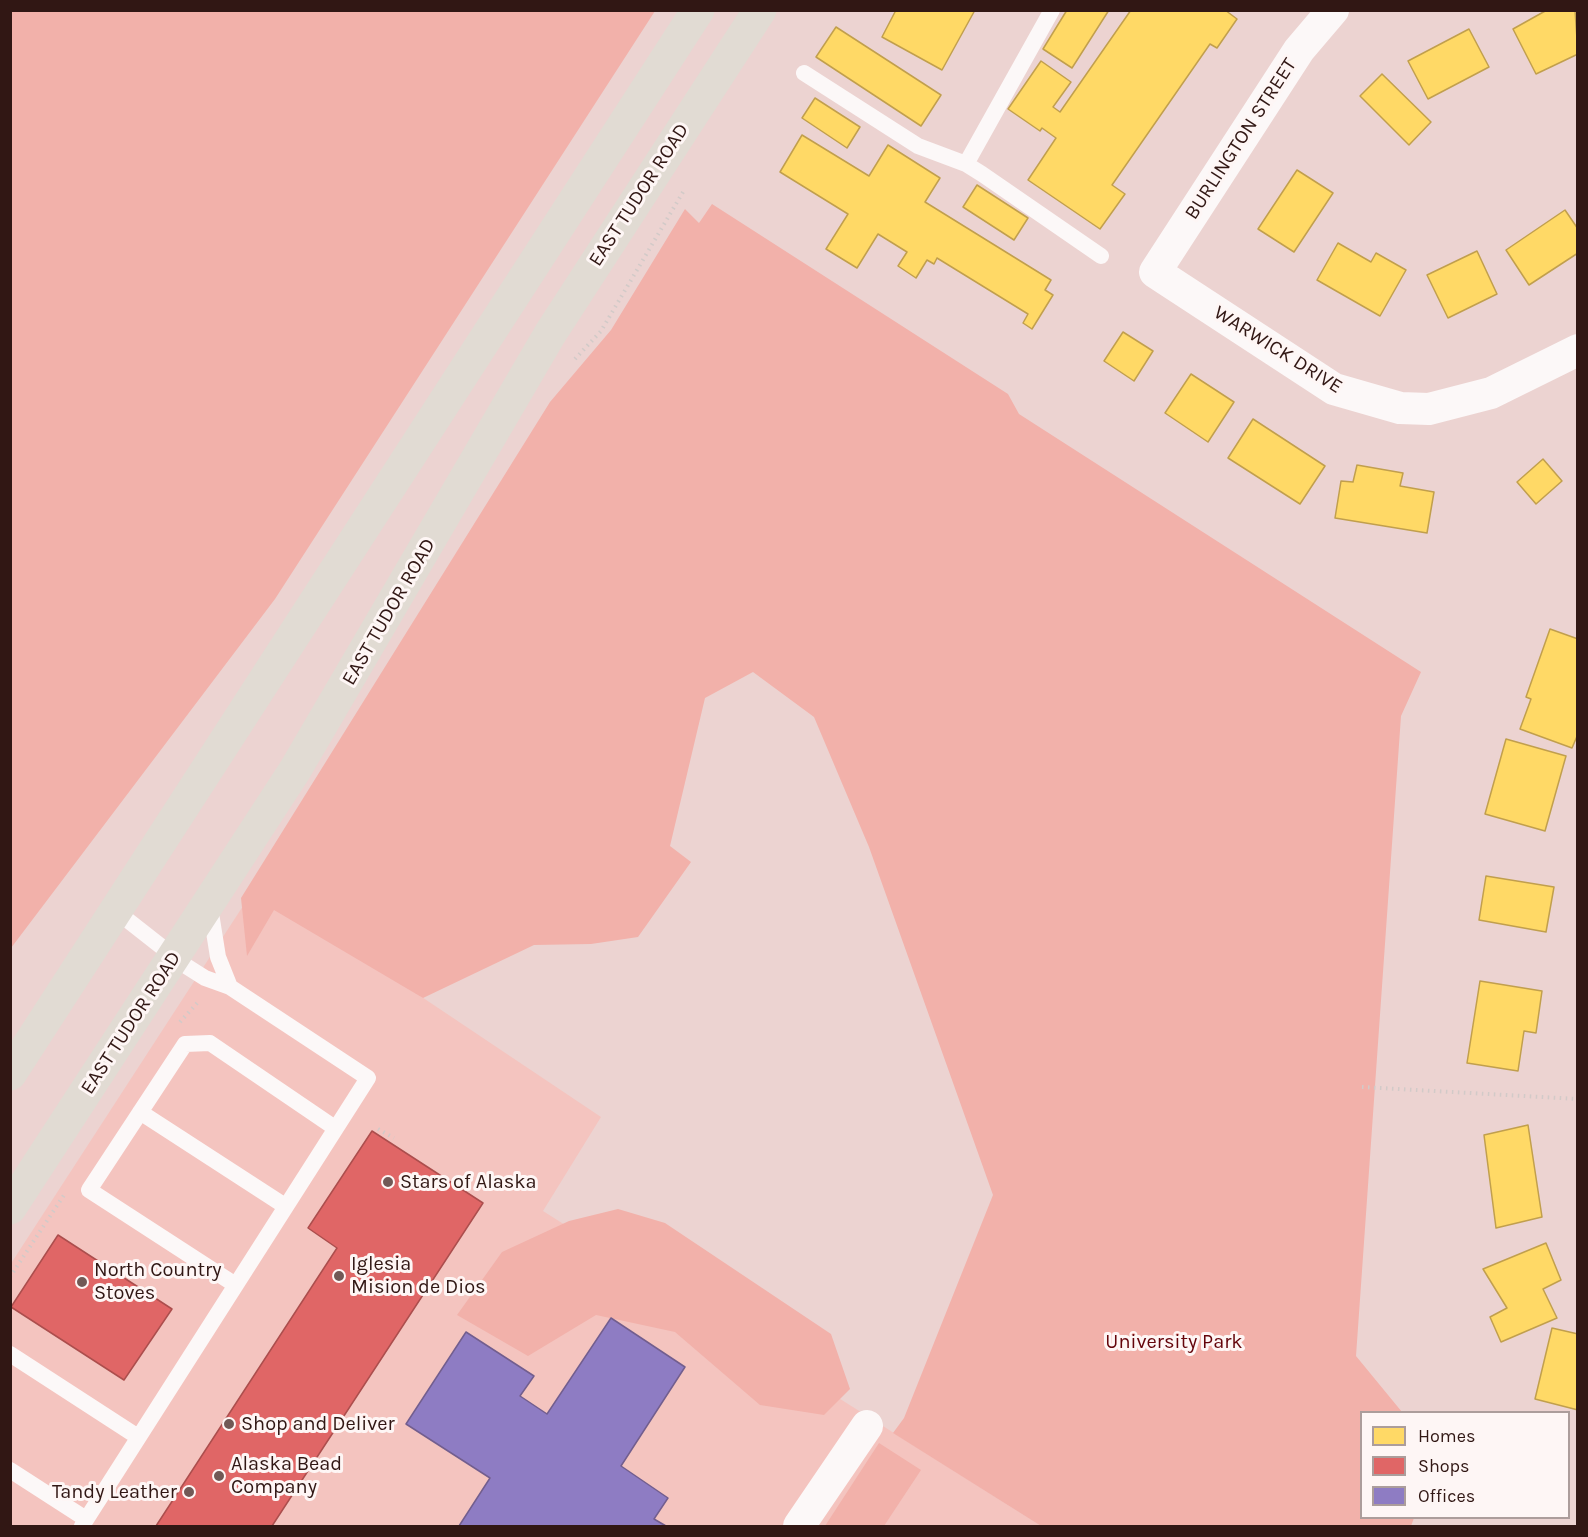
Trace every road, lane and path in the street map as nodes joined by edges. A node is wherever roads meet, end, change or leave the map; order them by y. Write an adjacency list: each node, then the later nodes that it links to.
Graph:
1 (698, 10): 11 (main road)
2 (760, 10): 10 (main road, EAST TUDOR ROAD)
3 (1052, 10): 6 (lane)
4 (1333, 10): 8 (street, BURLINGTON STREET)
5 (804, 73): 6 (lane)
6 (966, 164): 7 (lane)
7 (1101, 256)
8 (1155, 272): 9 (street, WARWICK DRIVE)
9 (1578, 350)
10 (210, 902): 12 (main road, EAST TUDOR ROAD); 13 (lane)
11 (116, 911): 12 (lane); 14 (main road)
12 (173, 957): 13 (lane); 22 (main road, EAST TUDOR ROAD)
13 (230, 987): 18 (lane)
14 (10, 1074)
15 (1362, 1087): 16 (path)
16 (1578, 1099)
17 (140, 1112): 18 (lane); 21 (lane); 23 (lane)
18 (335, 1128): 21 (lane)
19 (378, 1128): 20 (path)
20 (394, 1138)
21 (285, 1206): 23 (lane)
22 (10, 1208)
23 (234, 1284): 26 (lane)
24 (10, 1354): 26 (lane)
25 (867, 1426): 29 (street)
26 (138, 1437): 28 (lane)
27 (10, 1470): 28 (lane)
28 (84, 1523)
29 (799, 1527)

